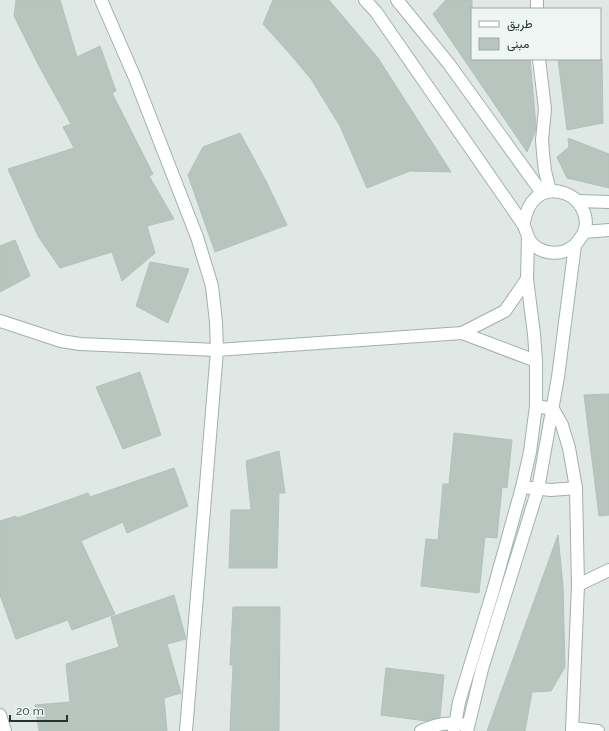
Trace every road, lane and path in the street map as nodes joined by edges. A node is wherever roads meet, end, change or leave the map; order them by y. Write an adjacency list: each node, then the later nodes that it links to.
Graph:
1 (101, 0): 16 (street)
2 (365, 0): 8 (street)
3 (397, 0): 5 (street)
4 (539, 60): 5 (street)
5 (546, 192): 6 (street); 8 (street)
6 (578, 201): 7 (street); 10 (street)
7 (609, 202)
8 (523, 224): 11 (street)
9 (609, 230): 10 (street)
10 (584, 232): 12 (street)
11 (528, 239): 12 (street); 13 (street)
12 (575, 245): 19 (street)
13 (527, 279): 15 (street); 17 (street)
14 (0, 321): 16 (street)
15 (462, 333): 16 (street); 17 (street)
16 (217, 350): 30 (street)
17 (536, 361): 18 (street)
18 (536, 406): 19 (street); 20 (street)
19 (553, 410): 21 (street); 22 (street)
20 (522, 487): 22 (street); 26 (street)
21 (576, 488): 22 (street); 24 (street)
22 (538, 489): 27 (street)
23 (609, 570): 24 (street)
24 (578, 585): 28 (street)
25 (0, 715): 29 (street)
26 (454, 727): 27 (street); 31 (street)
27 (468, 728)
28 (572, 729): 32 (street)
29 (6, 731)
30 (186, 731)
31 (420, 731)
32 (598, 731)

